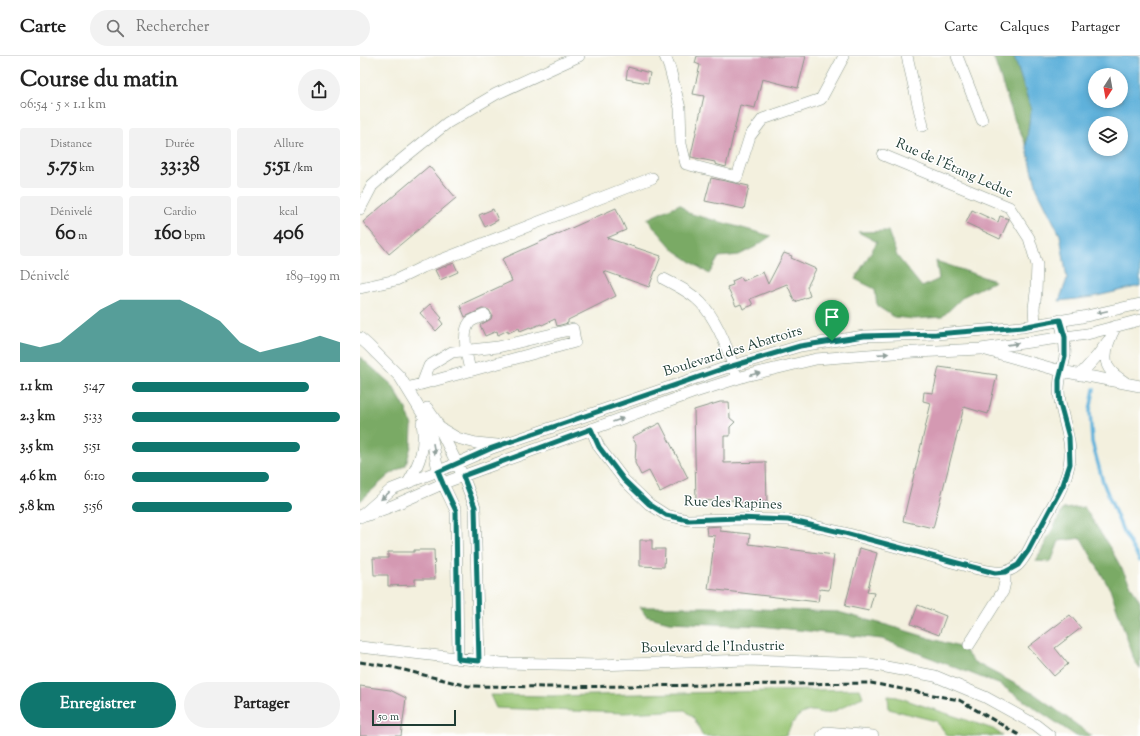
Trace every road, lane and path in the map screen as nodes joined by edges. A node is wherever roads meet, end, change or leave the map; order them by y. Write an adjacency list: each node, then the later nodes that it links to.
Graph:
1 (579, 56): 10 (street)
2 (665, 56): 3 (street)
3 (843, 56)
4 (907, 56): 7 (street)
5 (957, 56): 6 (street)
6 (982, 120)
7 (923, 126)
8 (884, 155): 17 (street, Rue de l'Étang Leduc)
9 (652, 178): 12 (street)
10 (360, 209)
11 (664, 280): 24 (street)
12 (360, 288)
13 (1140, 304): 15 (street, Boulevard des Abattoirs, one-way to 15)
14 (485, 315): 23 (street)
15 (1060, 320): 17 (street, Boulevard des Abattoirs); 19 (street)
16 (1140, 320): 18 (street, Boulevard des Abattoirs)
17 (1035, 325): 24 (street, Boulevard des Abattoirs)
18 (1116, 326): 19 (street, Boulevard des Abattoirs); 21 (street)
19 (1065, 337): 22 (street, Boulevard des Abattoirs, one-way to 19); 26 (street)
20 (360, 338): 32 (street)
21 (1109, 339): 27 (street); 30 (street)
22 (981, 349): 26 (street); 28 (street, Boulevard des Abattoirs, one-way to 22)
23 (466, 350): 25 (street); 25 (street); 29 (street)
24 (733, 366): 28 (street); 36 (street, Boulevard des Abattoirs)
25 (470, 370): 29 (street)
26 (1061, 371): 27 (street); 43 (street)
27 (1080, 375): 30 (street)
28 (738, 379): 35 (street, Boulevard des Abattoirs, one-way to 28)
29 (422, 384): 32 (street)
30 (1126, 384): 31 (street)
31 (1140, 386)
32 (407, 388): 33 (street); 34 (street)
33 (418, 406): 38 (street, one-way to 38); 40 (street)
34 (439, 427): 36 (street); 37 (street)
35 (591, 429): 39 (street, Boulevard des Abattoirs); 43 (street, Rue des Rapines)
36 (499, 446): 37 (street, Boulevard des Abattoirs)
37 (457, 464): 38 (street, Boulevard des Abattoirs); 39 (street)
38 (438, 472): 40 (street, Boulevard des Abattoirs); 41 (street)
39 (463, 476): 41 (street, Boulevard des Abattoirs); 47 (street)
40 (408, 483): 42 (street, Boulevard des Abattoirs, one-way to 42)
41 (443, 484): 42 (street, Boulevard des Abattoirs); 46 (street)
42 (360, 517)
43 (1005, 572): 44 (street)
44 (969, 645)
45 (360, 647): 46 (street, Boulevard de l'Industrie)
46 (458, 659): 47 (street, Boulevard de l'Industrie)
47 (479, 661): 50 (street, Boulevard de l'Industrie)
48 (822, 736): 49 (street)
49 (873, 736)
50 (1050, 736)

